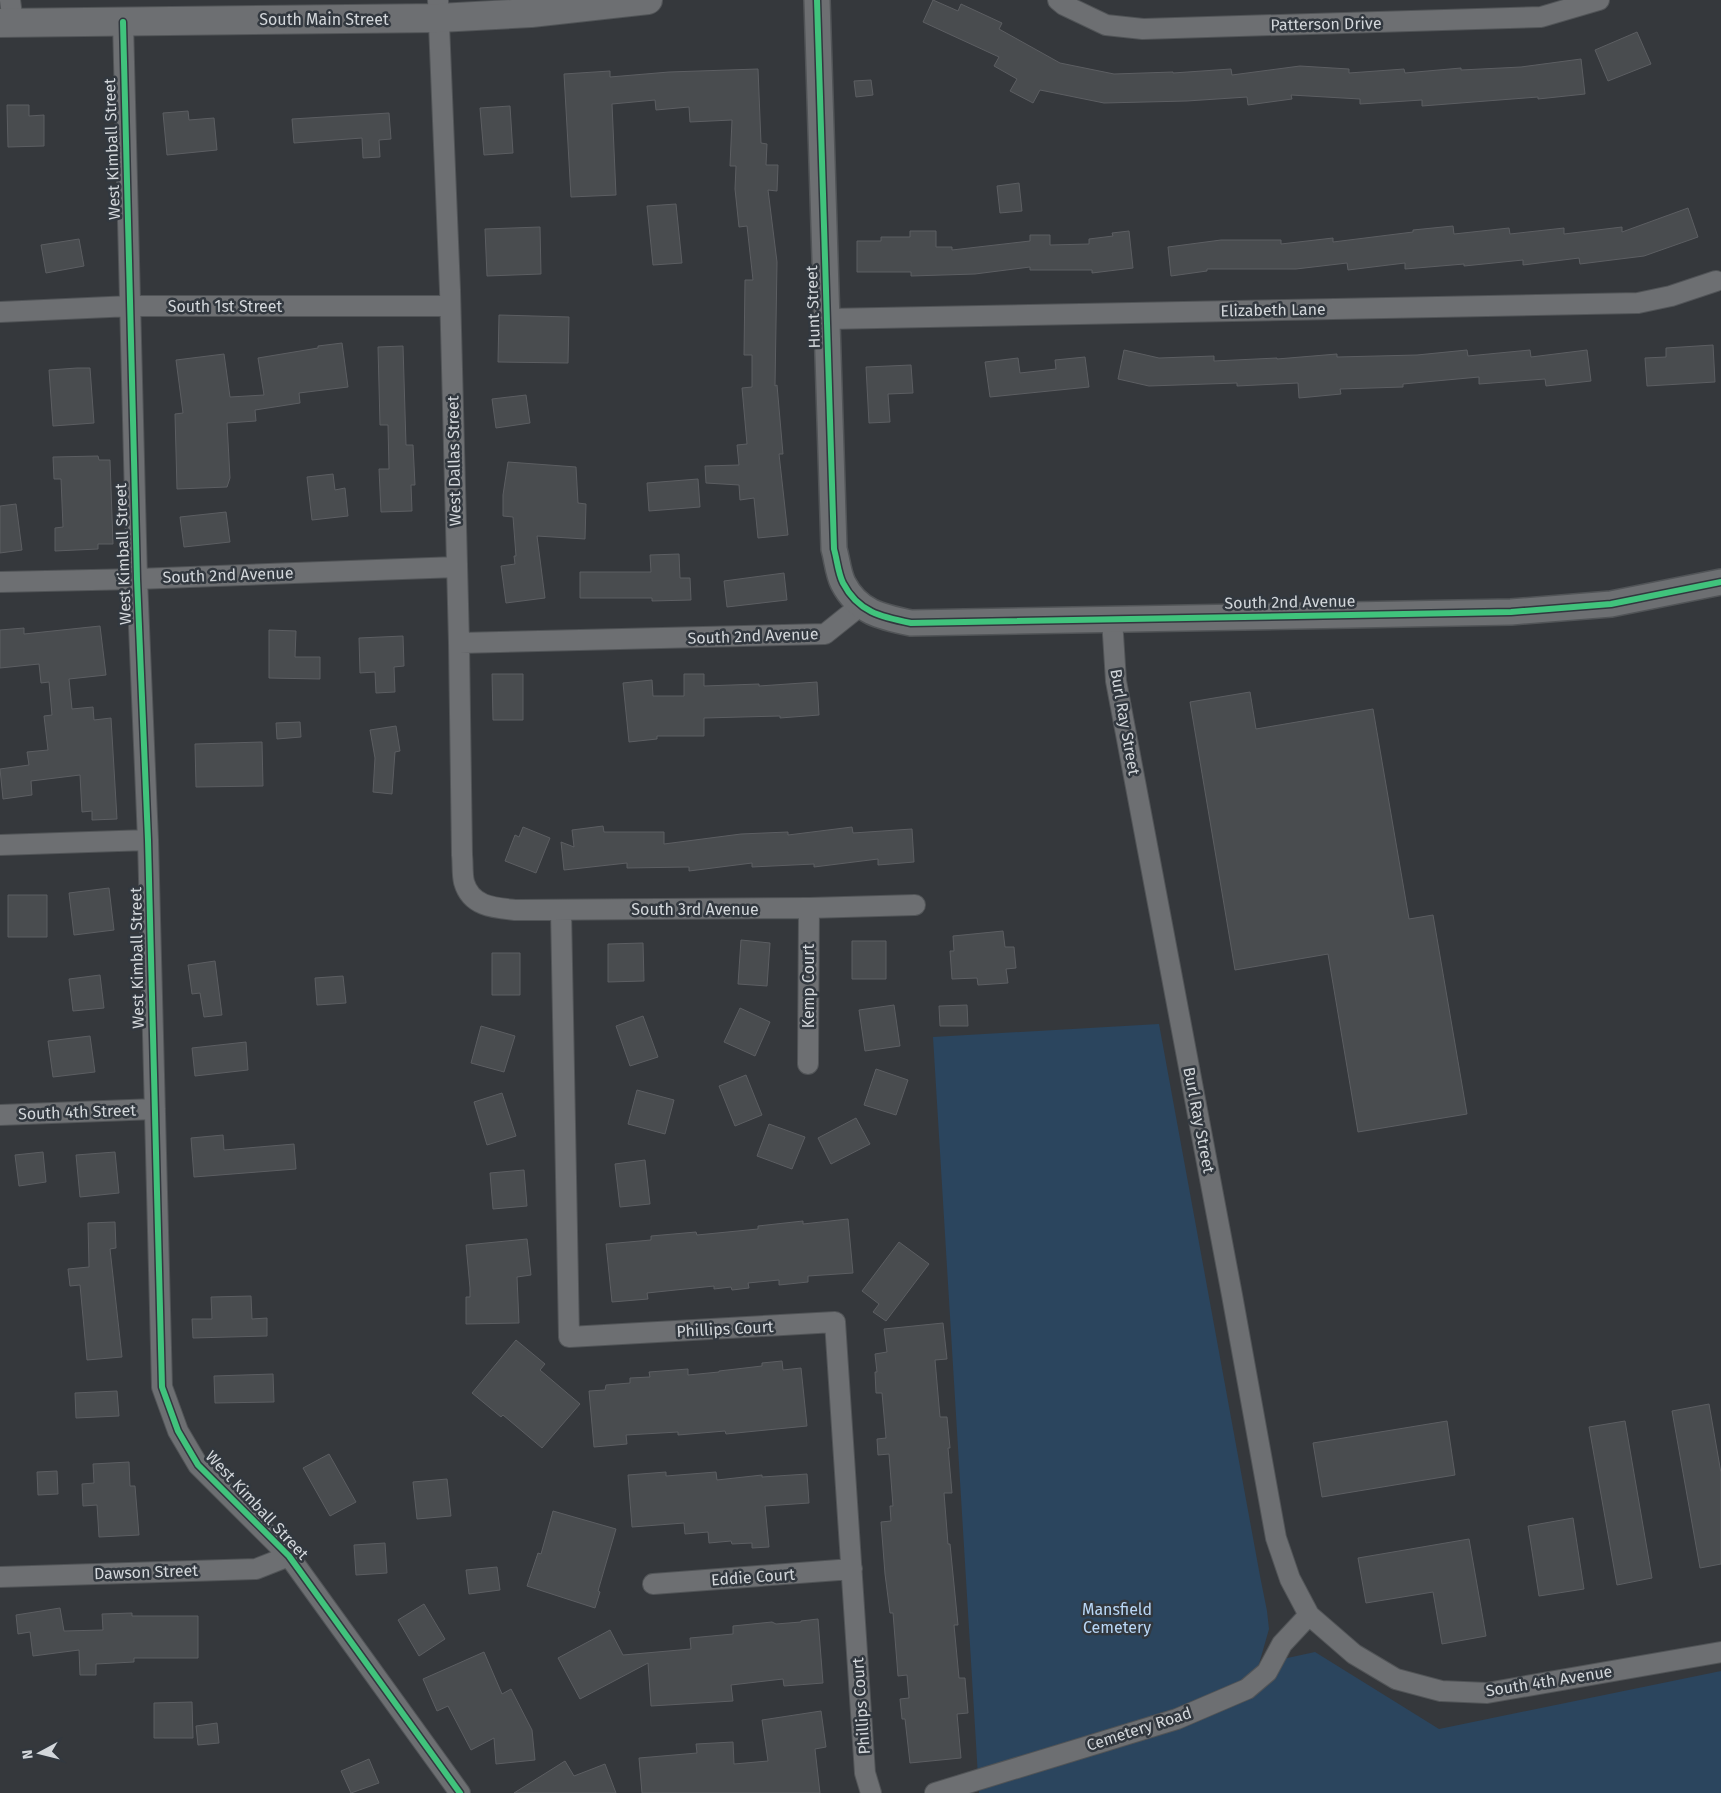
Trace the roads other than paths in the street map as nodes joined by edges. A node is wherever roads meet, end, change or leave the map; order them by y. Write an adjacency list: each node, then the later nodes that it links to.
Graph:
1 (648, 0): 5 (main road, South Main Street)
2 (817, 0): 12 (street, Hunt Street)
3 (1058, 0): 4 (street, Patterson Drive)
4 (1599, 0)
5 (438, 9): 7 (main road, South Main Street); 10 (street, West Dallas Street)
6 (8, 15): 7 (main road, South Main Street)
7 (122, 22): 9 (street, West Kimball Street)
8 (1716, 281): 12 (street, Elizabeth Lane)
9 (130, 306): 10 (street, South 1st Street); 11 (street, South 1st Street); 14 (street, West Kimball Street)
10 (450, 306): 13 (street, West Dallas Street)
11 (0, 312)
12 (828, 319): 17 (street, Hunt Street)
13 (456, 567): 14 (street, South 2nd Avenue); 19 (street, West Dallas Street)
14 (137, 579): 15 (street, South 2nd Avenue); 20 (street, West Kimball Street)
15 (0, 582)
16 (1721, 582): 18 (street, South 2nd Avenue)
17 (860, 606): 18 (street, South 2nd Avenue); 19 (street, South 2nd Avenue)
18 (1112, 619): 33 (street, Burl Ray Street)
19 (459, 643): 22 (street, West Dallas Street)
20 (148, 840): 21 (street); 27 (street, West Kimball Street)
21 (0, 846)
22 (476, 902): 25 (street, South 3rd Avenue)
23 (915, 905): 24 (street, South 3rd Avenue)
24 (809, 908): 25 (street, South 3rd Avenue); 26 (street, Kemp Court)
25 (561, 910): 30 (street, Phillips Court)
26 (808, 1064)
27 (154, 1109): 28 (street, South 4th Street); 29 (street, West Kimball Street)
28 (0, 1115)
29 (289, 1556): 31 (street, Dawson Street); 35 (street, West Kimball Street)
30 (852, 1569): 32 (street, Eddie Court); 36 (street, Phillips Court)
31 (0, 1576)
32 (653, 1584)
33 (1309, 1616): 34 (street, South 4th Avenue); 37 (street, Cemetery Road)
34 (1721, 1652)
35 (460, 1793)
36 (871, 1793)
37 (935, 1793)

